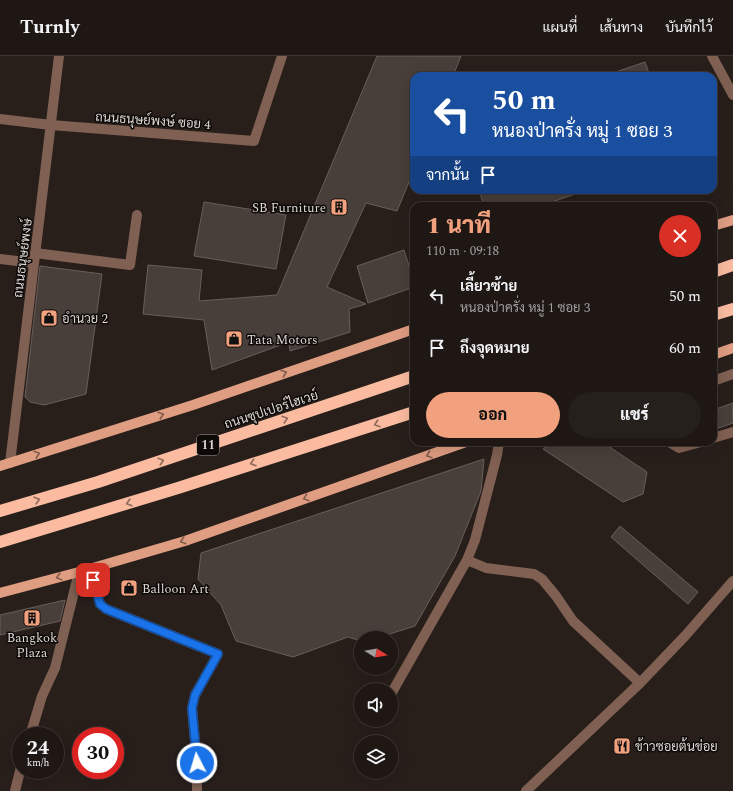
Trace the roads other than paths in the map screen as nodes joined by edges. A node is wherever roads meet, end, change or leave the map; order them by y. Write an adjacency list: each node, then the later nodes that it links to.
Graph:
1 (59, 56): 6 (street, ถนนธนุษย์พงษ์)
2 (282, 56): 6 (street, ถนนธนุษย์พงษ์ ซอย 4)
3 (712, 56): 4 (street)
4 (733, 95)
5 (0, 119): 6 (street, ถนนธนุษย์พงษ์ ซอย 4)
6 (51, 125): 10 (street, ถนนธนุษย์พงษ์)
7 (137, 215): 10 (street)
8 (733, 220): 9 (main road)
9 (717, 225)
10 (35, 258): 11 (street); 29 (street, ถนนธนุษย์พงษ์)
11 (0, 259)
12 (733, 265): 13 (highway)
13 (717, 271)
14 (733, 309): 15 (highway)
15 (717, 314)
16 (410, 330): 29 (main road, one-way to 16)
17 (733, 348): 18 (main road)
18 (717, 354)
19 (733, 374): 21 (street)
20 (410, 377): 30 (highway, ถนนซุปเปอร์ไฮเวย์ / 11, one-way to 20)
21 (717, 380)
22 (410, 413): 31 (highway, 11, one-way to 31)
23 (733, 432): 24 (street)
24 (717, 437)
25 (455, 446): 33 (main road, one-way to 33)
26 (499, 446): 32 (street)
27 (676, 446): 28 (street)
28 (686, 446)
29 (5, 464)
30 (0, 511)
31 (0, 542)
32 (467, 560): 37 (street); 38 (street)
33 (90, 568): 34 (main road); 42 (street)
34 (79, 572): 36 (main road, one-way to 36); 39 (street)
35 (733, 581): 38 (street)
36 (0, 593)
37 (397, 683)
38 (640, 683): 43 (street)
39 (33, 727)
40 (18, 779): 41 (street)
41 (15, 791)
42 (197, 791)
43 (526, 791)

